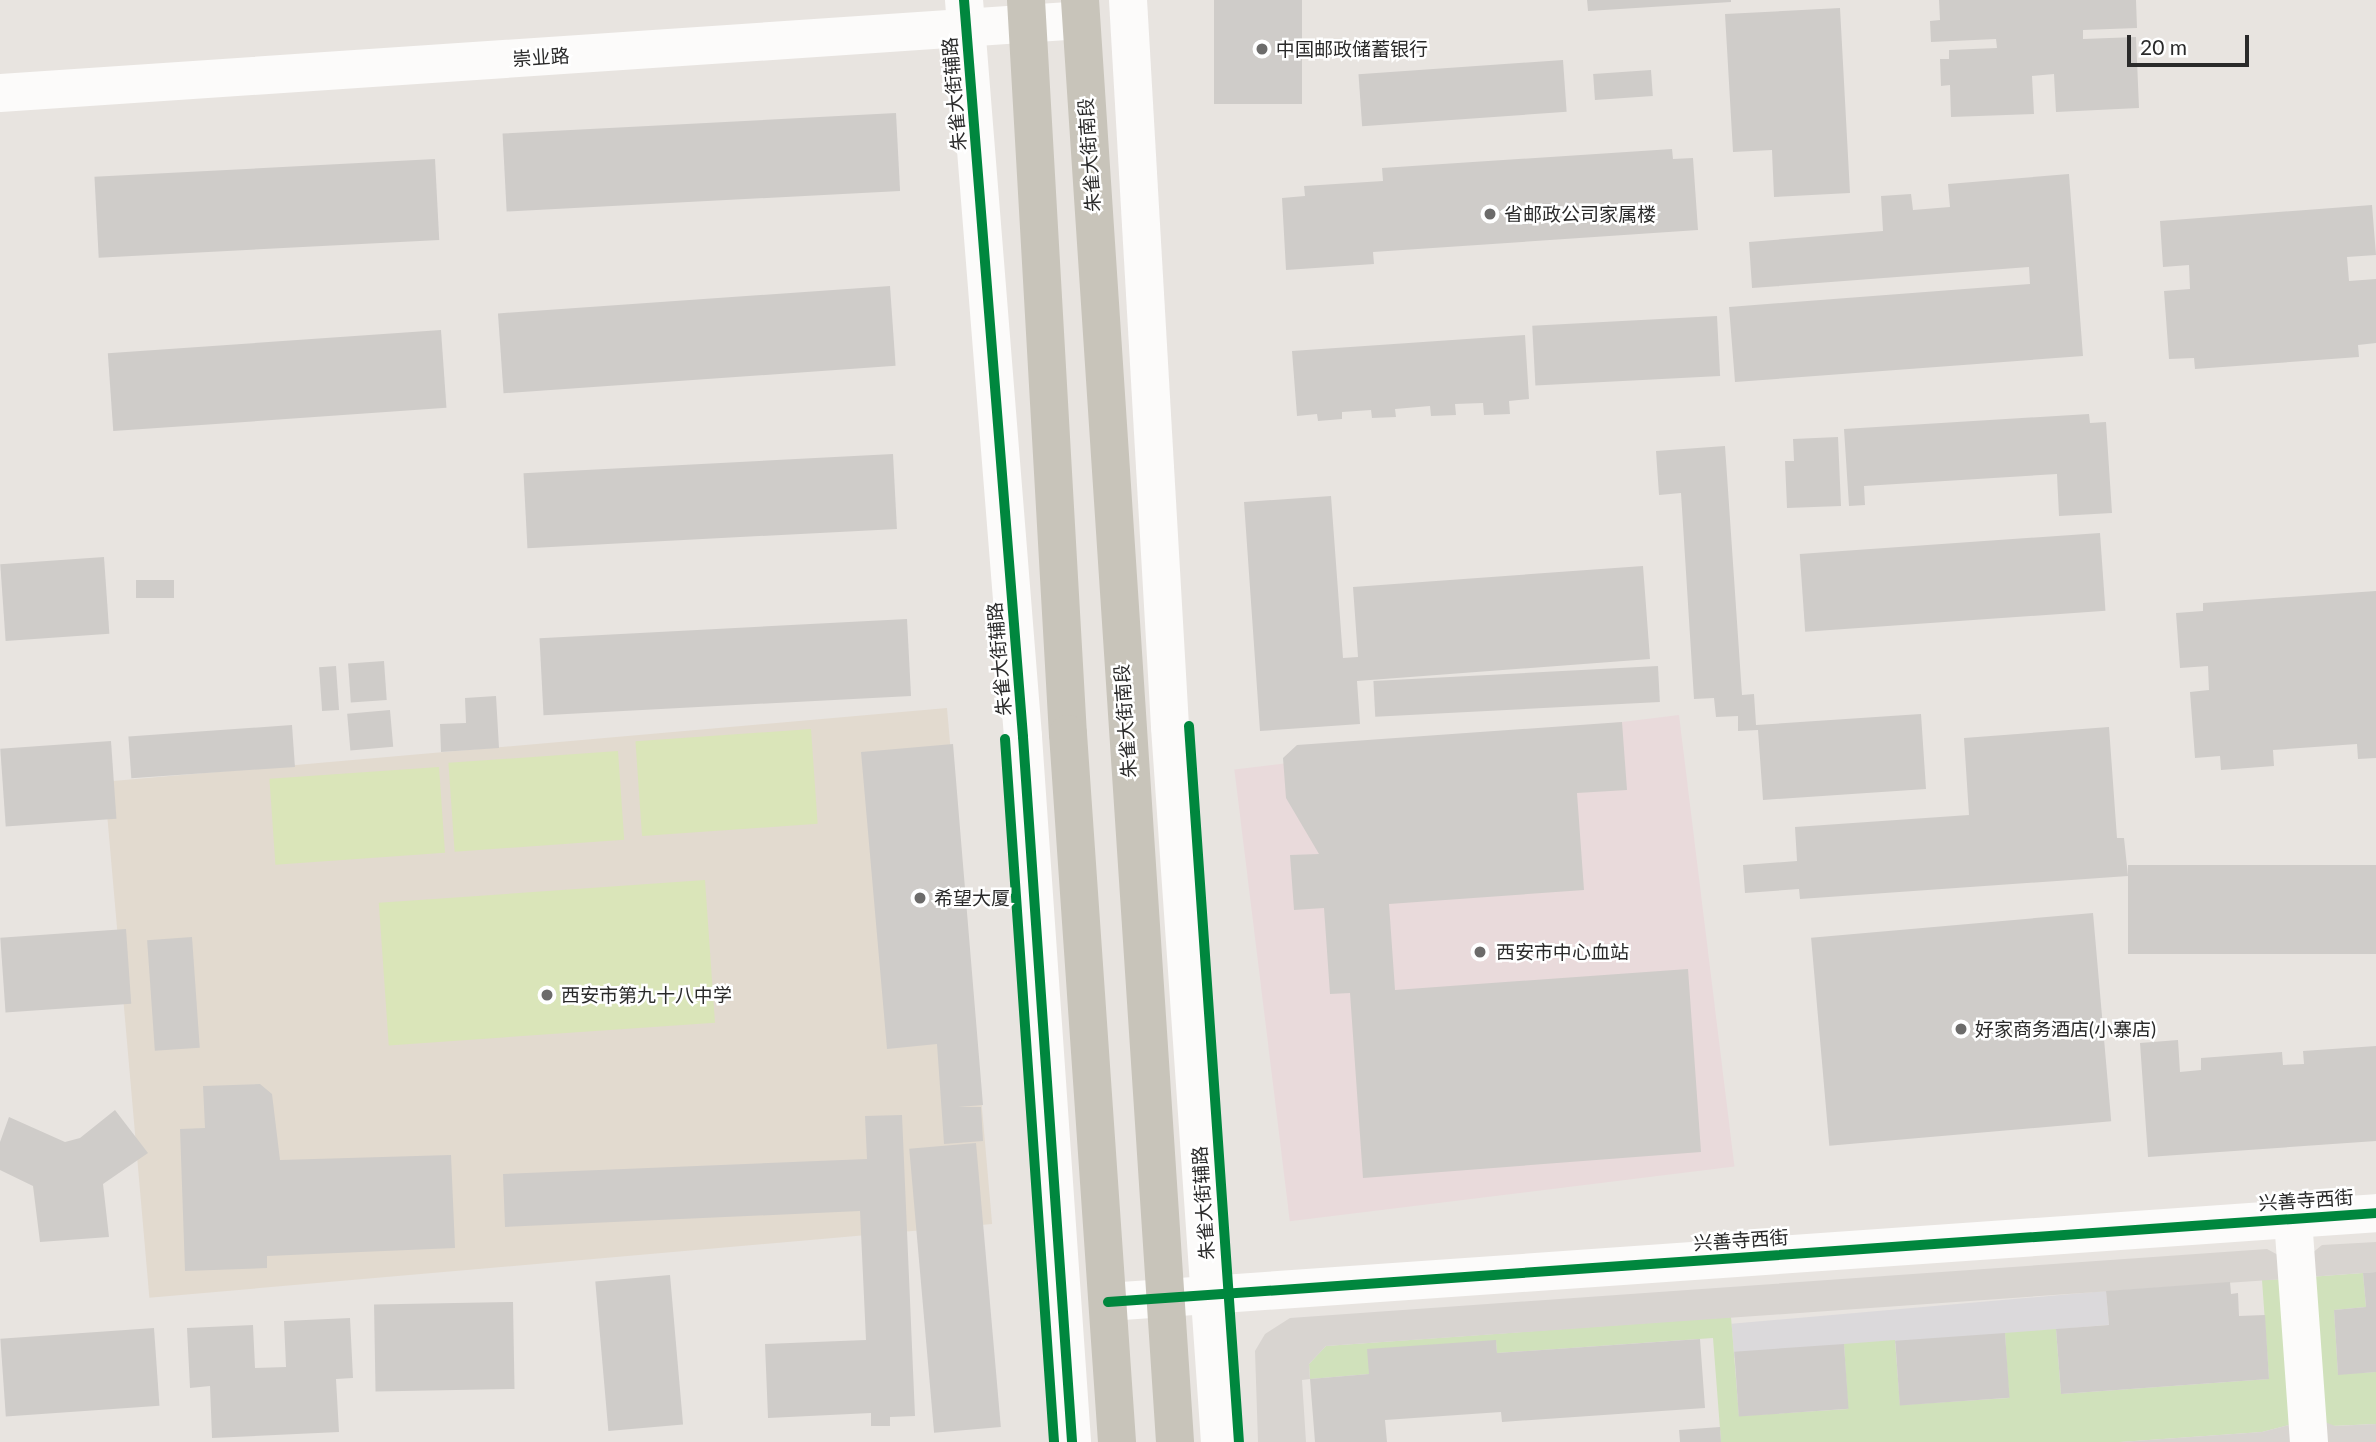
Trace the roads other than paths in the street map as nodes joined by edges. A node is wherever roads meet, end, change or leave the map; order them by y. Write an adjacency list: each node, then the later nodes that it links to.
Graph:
1 (1128, 0): 8 (street, 朱雀大街辅路)
2 (1080, 10): 3 (street, 崇业路); 9 (main road, 朱雀大街南段)
3 (1027, 12): 4 (street, 崇业路); 10 (main road)
4 (965, 14): 5 (street, 崇业路); 11 (street, 朱雀大街辅路)
5 (0, 93)
6 (2376, 1213): 7 (street, 兴善寺西街)
7 (2293, 1219): 8 (street, 兴善寺西街); 15 (street)
8 (1210, 1295): 9 (street, 兴善寺西街); 14 (street, 朱雀大街辅路)
9 (1165, 1298): 10 (street, 兴善寺西街); 13 (main road, 朱雀大街南段)
10 (1108, 1302): 12 (main road)
11 (1072, 1442)
12 (1117, 1442)
13 (1175, 1442)
14 (1220, 1442)
15 (2309, 1442)

